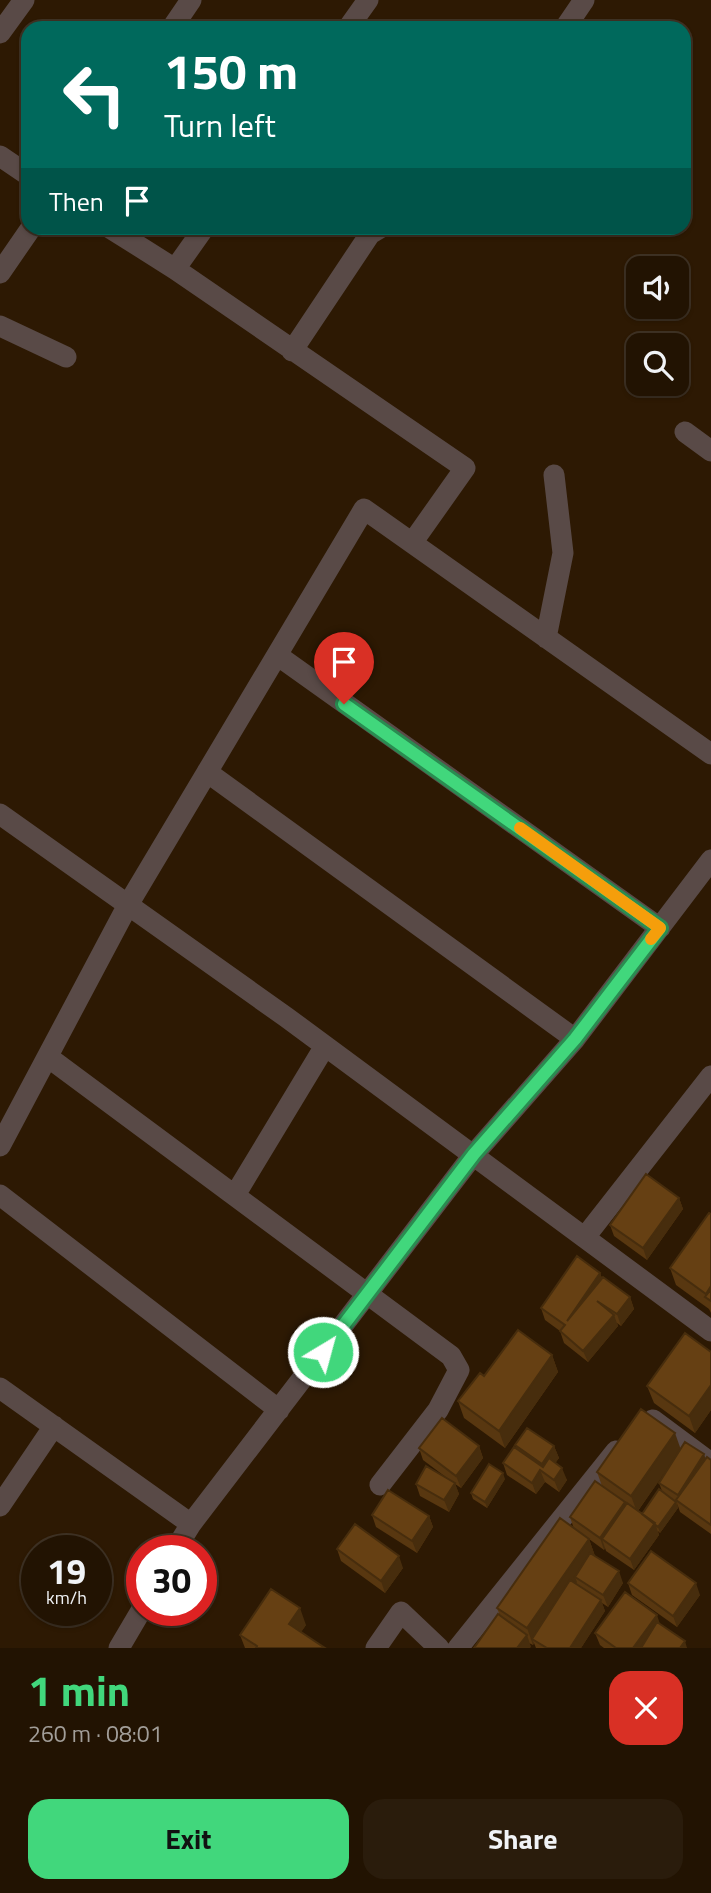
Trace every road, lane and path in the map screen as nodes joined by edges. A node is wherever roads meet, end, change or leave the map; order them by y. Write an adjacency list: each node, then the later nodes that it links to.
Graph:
1 (24, 0): 8 (street)
2 (191, 0): 5 (street)
3 (368, 0): 6 (street)
4 (583, 0): 7 (street)
5 (177, 21)
6 (353, 21)
7 (570, 21)
8 (0, 33)
9 (0, 156): 10 (street)
10 (21, 170)
11 (27, 235): 16 (street)
12 (121, 235): 15 (street)
13 (199, 235): 15 (street)
14 (369, 235): 18 (street)
15 (175, 269): 18 (street)
16 (0, 273)
17 (0, 326): 19 (street)
18 (292, 351): 23 (street)
19 (66, 357)
20 (685, 432): 21 (street)
21 (711, 451)
22 (554, 475): 24 (street)
23 (412, 543): 24 (street); 25 (street)
24 (546, 638): 26 (street)
25 (277, 655): 27 (street); 31 (street)
26 (711, 754)
27 (207, 772): 30 (street); 32 (street)
28 (0, 814): 30 (street)
29 (711, 860): 31 (street)
30 (129, 903): 33 (street); 34 (street)
31 (660, 928): 32 (street)
32 (575, 1039): 37 (street)
33 (326, 1046): 37 (street); 39 (street)
34 (48, 1057): 36 (street); 39 (street)
35 (711, 1076): 40 (street)
36 (0, 1146)
37 (474, 1154): 40 (street); 41 (street)
38 (0, 1195): 44 (street)
39 (234, 1195): 41 (street)
40 (585, 1237): 42 (street)
41 (367, 1293): 44 (street); 47 (street)
42 (711, 1331)
43 (0, 1388): 45 (street)
44 (279, 1410): 49 (street)
45 (54, 1426): 48 (street); 49 (street)
46 (711, 1462): 55 (street)
47 (380, 1485)
48 (0, 1506)
49 (191, 1524): 50 (street)
50 (184, 1535)
51 (132, 1626): 52 (street)
52 (119, 1648)
53 (376, 1648): 54 (street)
54 (439, 1648)
55 (458, 1648)

